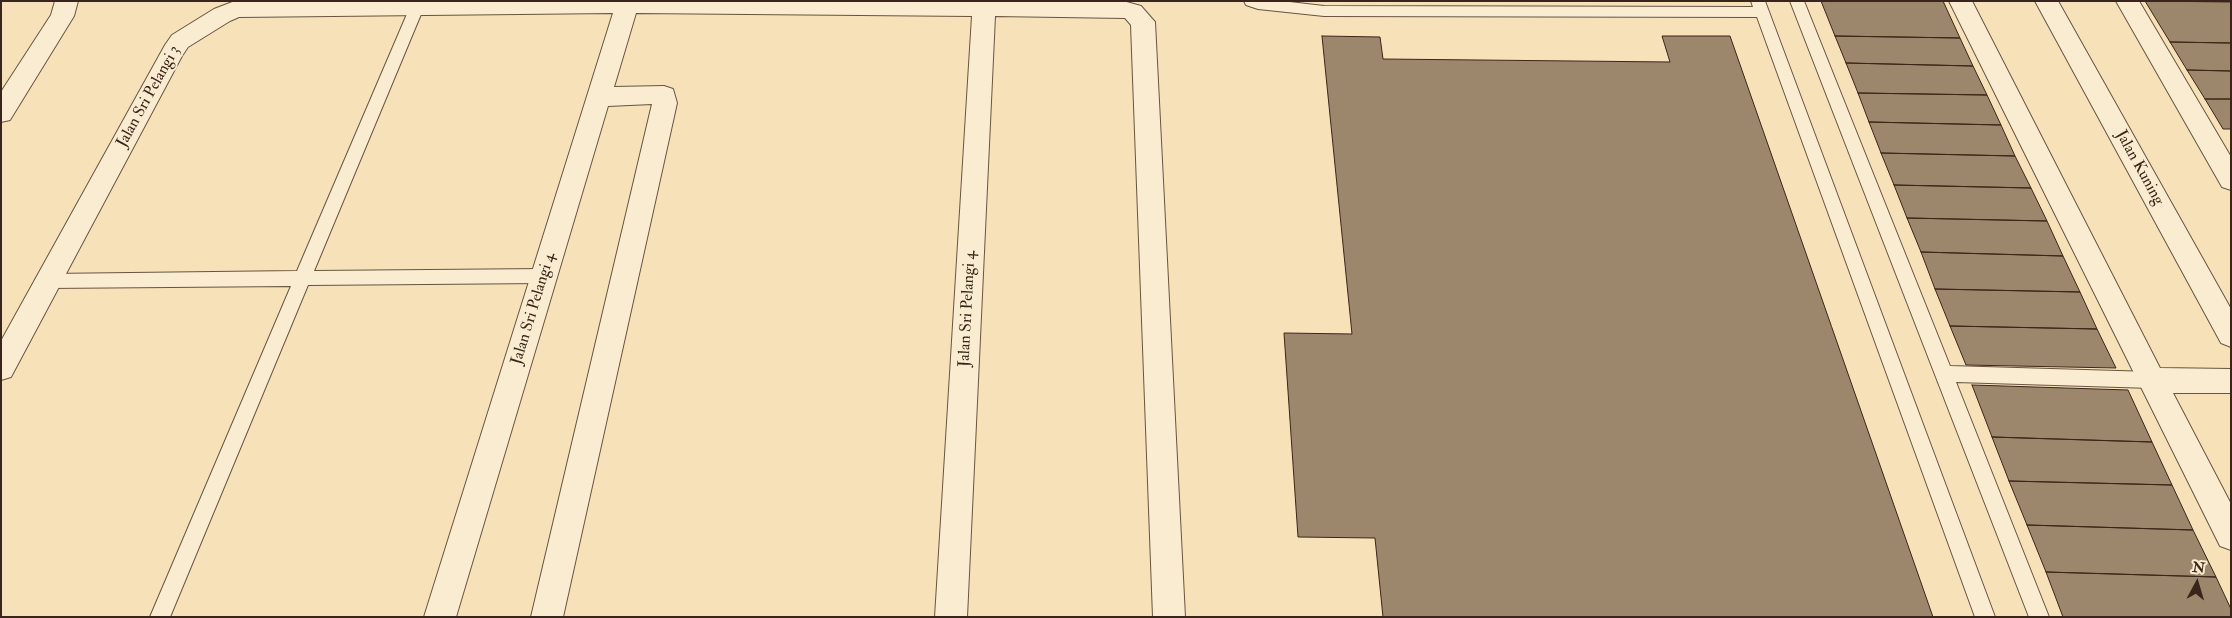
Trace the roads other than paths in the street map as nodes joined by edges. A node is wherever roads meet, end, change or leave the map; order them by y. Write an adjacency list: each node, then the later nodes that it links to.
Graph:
1 (67, 1): 12 (street)
2 (1251, 1): 9 (lane)
3 (1797, 1): 19 (lane)
4 (1960, 1): 20 (street)
5 (2046, 1): 17 (street, Jalan Kuning)
6 (2127, 1): 13 (street)
7 (628, 3): 8 (street, Jalan Sri Pelangi 3); 10 (street, Jalan Sri Pelangi 3); 11 (street, Jalan Sri Pelangi 4)
8 (984, 5): 26 (street, Jalan Sri Pelangi 4); 27 (street, Jalan Sri Pelangi 3)
9 (1760, 6): 28 (lane)
10 (416, 8): 15 (lane); 16 (street, Jalan Sri Pelangi 3)
11 (599, 97): 14 (street, Jalan Sri Pelangi 4); 25 (street)
12 (1, 113)
13 (2231, 180)
14 (544, 276): 15 (lane); 24 (street, Jalan Sri Pelangi 4)
15 (303, 279): 16 (lane); 23 (lane)
16 (48, 281): 18 (street, Jalan Sri Pelangi 3)
17 (2231, 334)
18 (1, 368)
19 (1944, 374): 20 (lane); 29 (lane)
20 (2152, 380): 21 (street); 22 (street)
21 (2231, 381)
22 (2231, 536)
23 (160, 617)
24 (440, 617)
25 (547, 617)
26 (951, 617)
27 (1169, 617)
28 (1985, 617)
29 (2039, 617)

